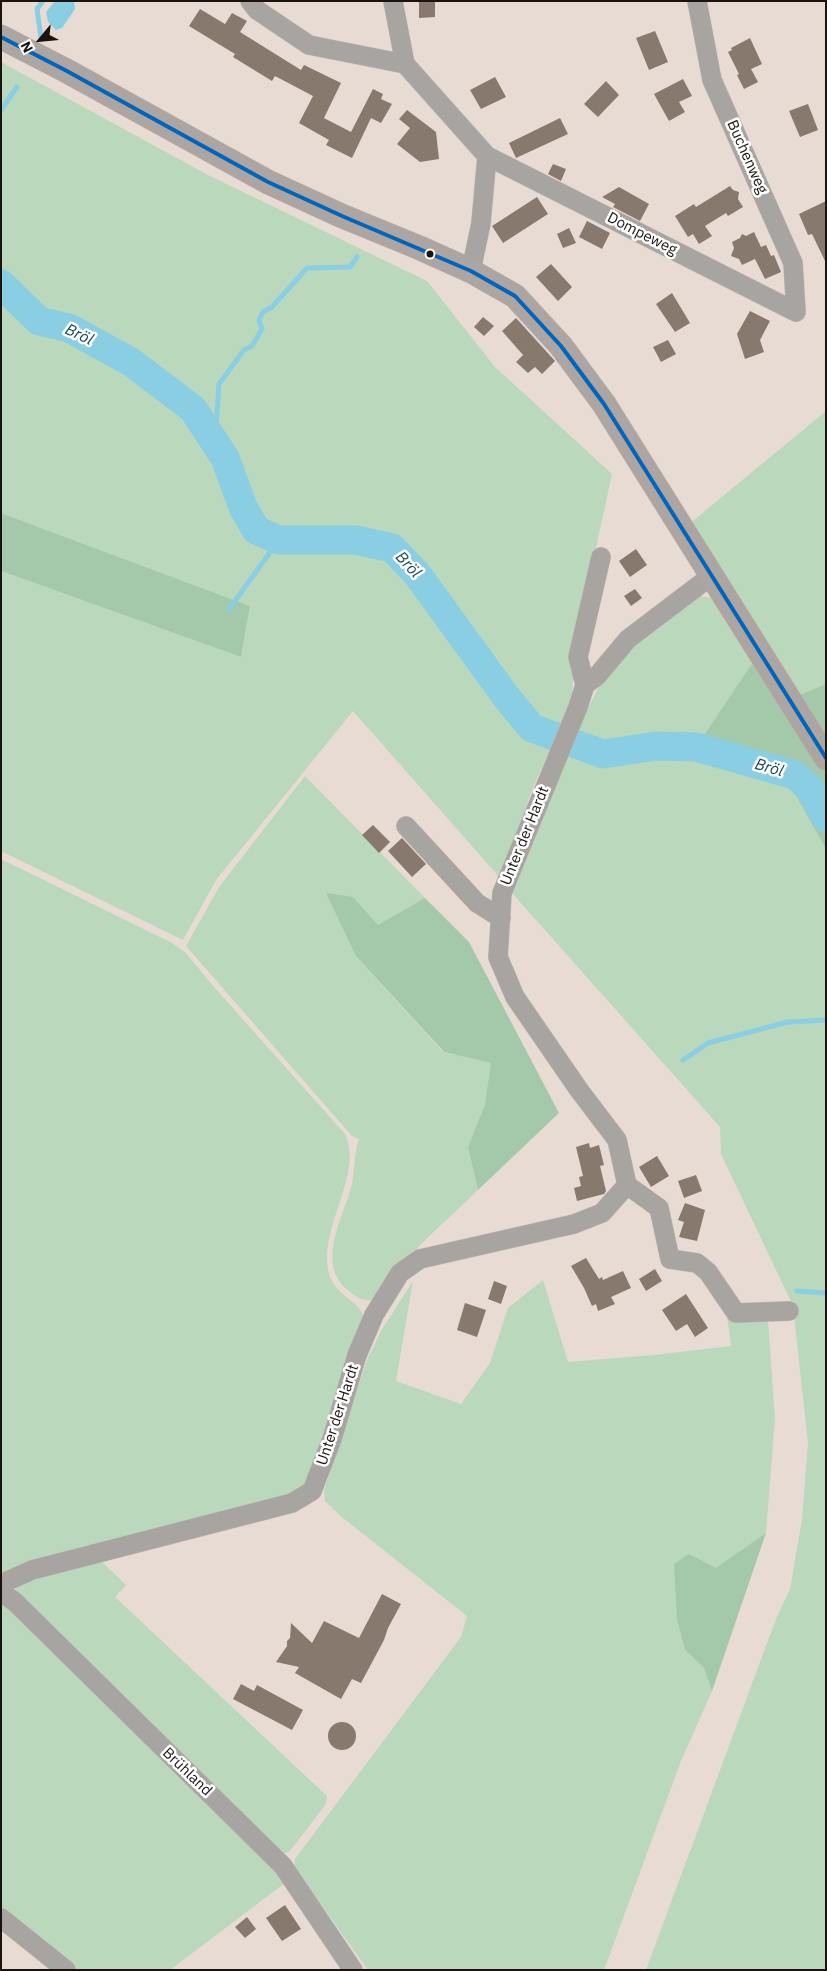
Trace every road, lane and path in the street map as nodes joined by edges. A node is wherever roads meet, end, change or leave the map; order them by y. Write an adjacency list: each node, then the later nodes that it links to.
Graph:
1 (250, 1): 5 (street)
2 (393, 1): 5 (street)
3 (697, 1): 8 (street, Buchenweg)
4 (1, 37): 7 (main road)
5 (405, 64): 6 (street)
6 (487, 156): 7 (street); 8 (street, Dompeweg)
7 (471, 271): 10 (main road)
8 (796, 312)
9 (601, 557): 11 (street)
10 (711, 576): 11 (street); 12 (main road)
11 (585, 685): 14 (street, Unter der Hardt)
12 (826, 758)
13 (406, 826): 14 (street)
14 (501, 918): 15 (street, Unter der Hardt)
15 (627, 1186): 16 (street); 17 (street, Unter der Hardt)
16 (789, 1311)
17 (1, 1584)
18 (1, 1592): 21 (street, Brühland)
19 (1, 1918): 20 (street)
20 (66, 1970)
21 (353, 1970)

